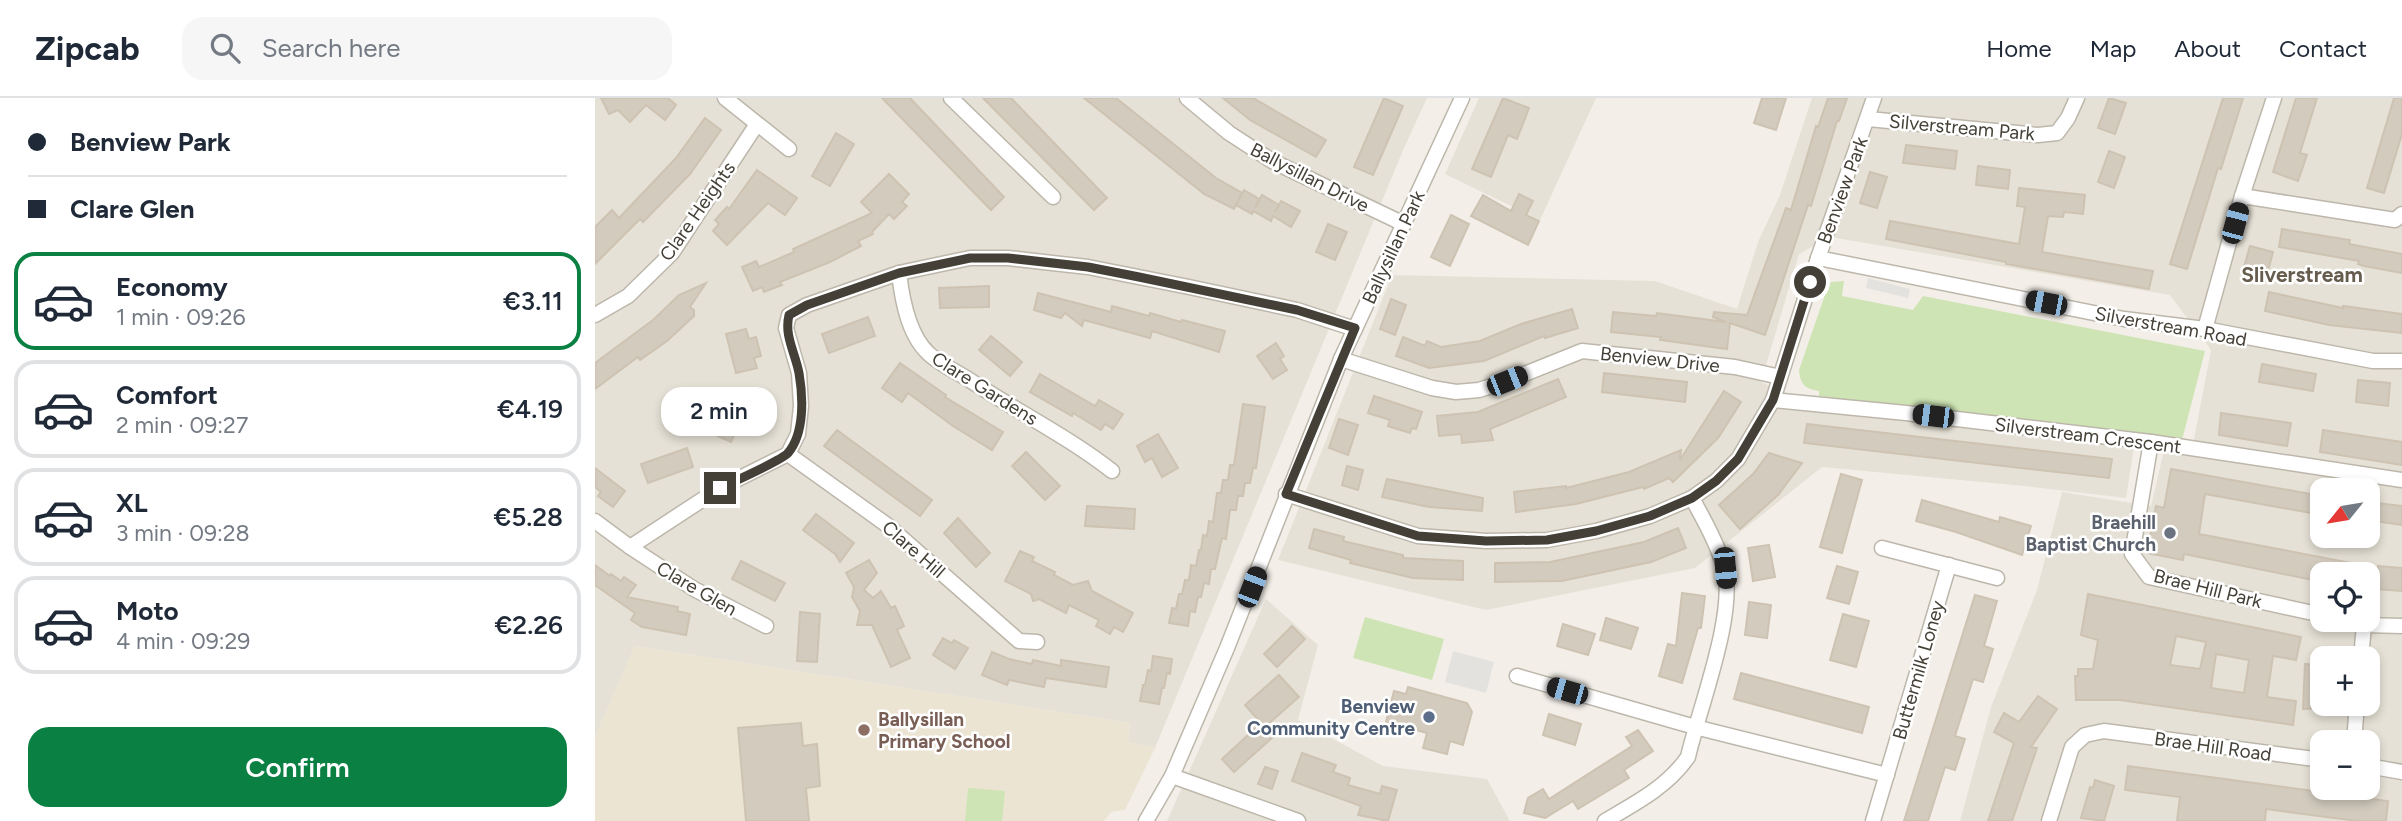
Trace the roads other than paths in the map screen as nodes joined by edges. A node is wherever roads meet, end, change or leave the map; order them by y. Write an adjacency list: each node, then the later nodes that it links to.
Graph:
1 (725, 98): 9 (street)
2 (951, 98): 12 (street)
3 (1187, 98): 14 (street, Ballysillan Drive)
4 (1462, 98): 14 (street, Ballysillan Park)
5 (1874, 98): 8 (street, Benview Park)
6 (2077, 98): 8 (street, Silverstream Park)
7 (2274, 98): 11 (street)
8 (1868, 119): 15 (street, Benview Park)
9 (757, 124): 10 (street); 17 (street, Clare Heights)
10 (789, 149)
11 (2242, 196): 13 (street); 19 (street)
12 (1053, 197)
13 (2402, 214)
14 (1404, 224): 18 (street, Ballysillan Park)
15 (1818, 258): 19 (street, Silverstream Road); 22 (street, Benview Park)
16 (899, 273): 18 (street); 25 (street); 26 (street, Clare Gardens)
17 (595, 315)
18 (1355, 328): 20 (street, Ballysillan Park)
19 (2205, 329): 21 (street, Silverstream Road)
20 (1341, 359): 22 (street, Benview Drive); 28 (street, Ballysillan Park)
21 (2402, 361)
22 (1780, 377): 23 (street, Benview Park)
23 (1773, 400): 24 (street, Silverstream Crescent); 29 (street, Benview Park)
24 (2151, 442): 27 (street, Silverstream Crescent); 35 (street, Brae Hill Park)
25 (788, 454): 31 (street, Clare Glen); 39 (street, Clare Hill)
26 (1112, 471)
27 (2402, 480)
28 (1286, 494): 29 (street, Benview Park); 46 (street, Ballysillan Park)
29 (1692, 498): 41 (street)
30 (595, 521): 31 (street, Clare Glen)
31 (630, 547): 37 (street, Clare Glen)
32 (1882, 548): 33 (street)
33 (1949, 565): 34 (street); 45 (street, Buttermilk Loney)
34 (1997, 578)
35 (2310, 612)
36 (2380, 625): 38 (street)
37 (766, 626)
38 (2402, 626)
39 (1037, 642)
40 (1517, 676): 41 (street)
41 (1695, 727): 45 (street); 49 (street)
42 (2310, 758): 51 (street, Brae Hill Road)
43 (2380, 768): 44 (street)
44 (2402, 772)
45 (1887, 775): 50 (street, Buttermilk Loney)
46 (1172, 776): 47 (street, Ballysillan Park); 48 (street)
47 (1146, 821)
48 (1298, 821)
49 (1605, 821)
50 (1873, 821)
51 (2049, 821)

